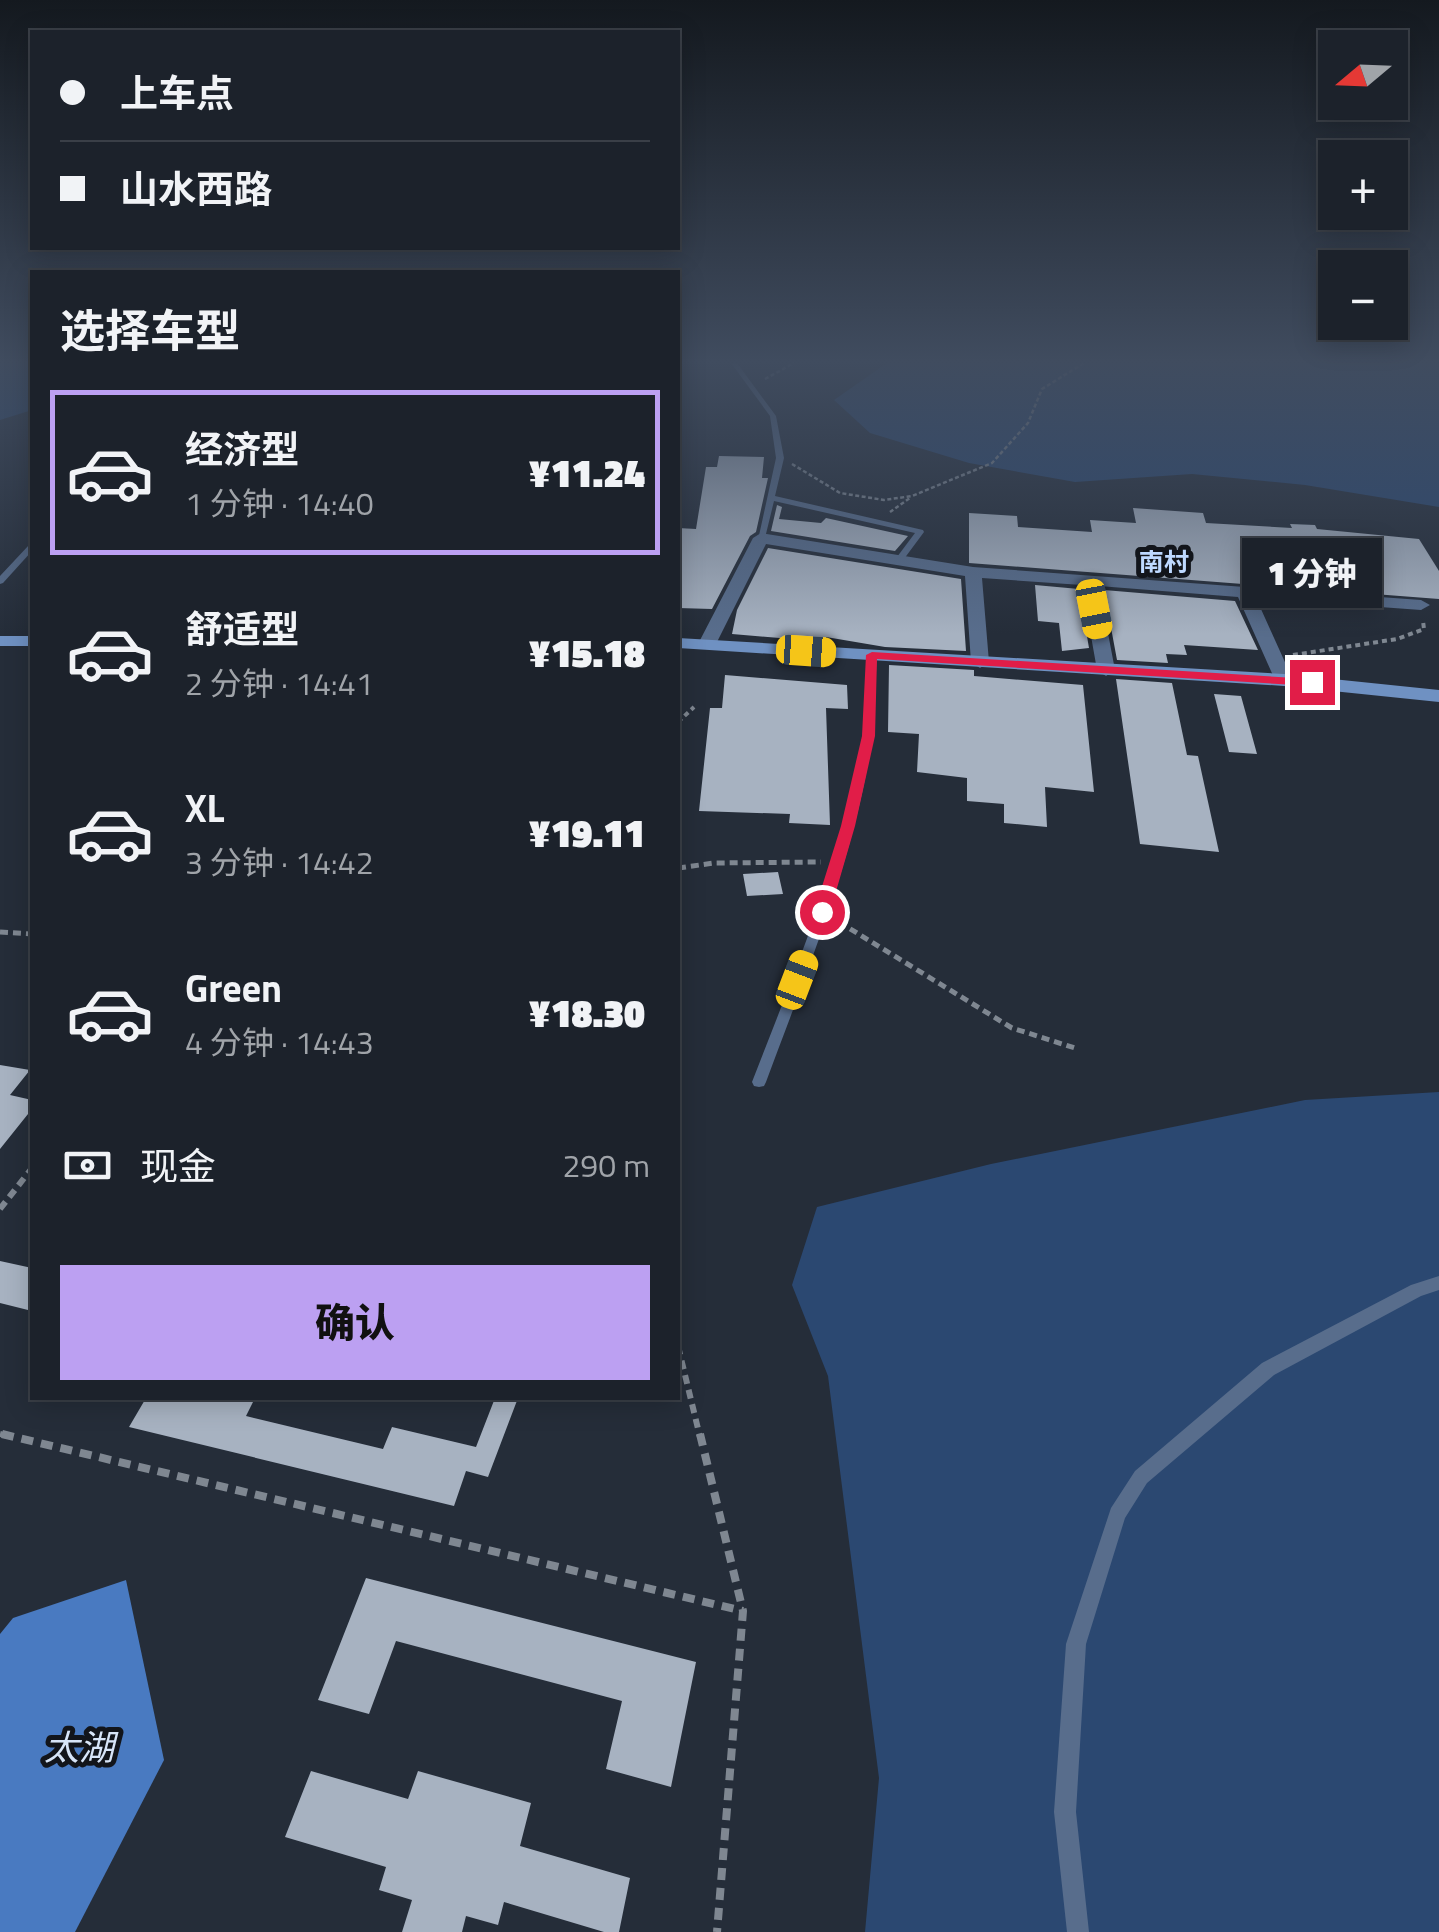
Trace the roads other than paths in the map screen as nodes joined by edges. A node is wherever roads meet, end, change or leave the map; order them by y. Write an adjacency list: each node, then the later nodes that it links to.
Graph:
1 (779, 453): 2 (lane)
2 (772, 498): 3 (lane); 5 (lane)
3 (761, 538): 5 (street); 14 (street)
4 (30, 550): 8 (lane)
5 (898, 561): 6 (street)
6 (974, 572): 7 (street); 16 (street)
7 (1088, 578): 9 (street); 17 (street)
8 (0, 580)
9 (1244, 591): 10 (street); 18 (street)
10 (1421, 605)
11 (0, 641): 12 (street)
12 (30, 641)
13 (680, 642): 14 (street)
14 (706, 644): 15 (street)
15 (872, 655): 16 (street); 20 (lane)
16 (980, 662): 17 (street)
17 (1106, 670): 18 (street)
18 (1284, 680): 19 (street)
19 (1439, 696)
20 (759, 1082)
21 (1439, 1282): 22 (lane)
22 (1078, 1932)

